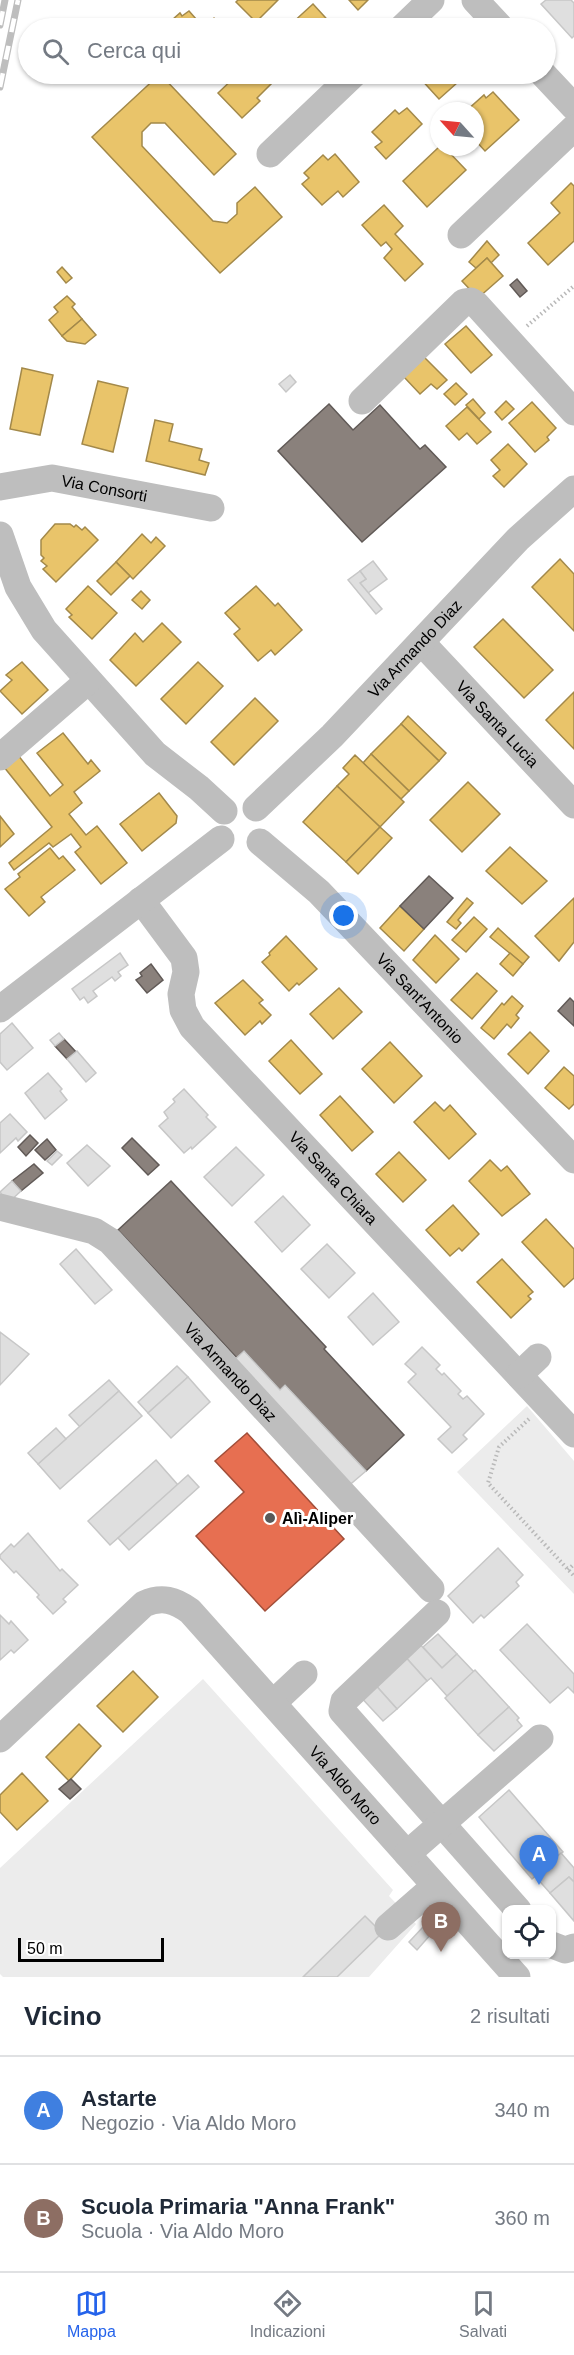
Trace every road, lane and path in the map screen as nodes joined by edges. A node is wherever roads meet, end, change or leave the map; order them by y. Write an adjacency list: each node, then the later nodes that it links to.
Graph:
1 (431, 0): 3 (street)
2 (475, 0): 4 (street)
3 (412, 18)
4 (492, 18)
5 (344, 84): 9 (street)
6 (552, 84): 7 (street)
7 (574, 107)
8 (574, 128): 10 (street)
9 (270, 154)
10 (461, 235)
11 (574, 285): 12 (path)
12 (509, 342): 13 (street); 14 (street)
13 (362, 401)
14 (574, 412)
15 (0, 487): 17 (street, Via Consorti)
16 (574, 489): 19 (street, Via Armando Diaz)
17 (211, 508)
18 (0, 535): 20 (street)
19 (421, 642): 22 (street, Via Santa Lucia); 23 (street, Via Armando Diaz)
20 (88, 681): 21 (street); 24 (street)
21 (0, 757)
22 (574, 805)
23 (256, 808): 24 (street); 26 (street)
24 (224, 811): 25 (street)
25 (221, 839): 26 (street); 27 (street)
26 (260, 842): 29 (street, Via Sant'Antonio)
27 (141, 900): 28 (street); 32 (street, Via Santa Chiara)
28 (0, 1009)
29 (574, 1160)
30 (0, 1207): 40 (street, Via Armando Diaz)
31 (534, 1414): 34 (path)
32 (574, 1434)
33 (574, 1564): 34 (path)
34 (568, 1570): 35 (path)
35 (574, 1576)
36 (304, 1674): 37 (street)
37 (273, 1703): 39 (street, Via Aldo Moro); 41 (street, Via Aldo Moro)
38 (540, 1738): 40 (street)
39 (0, 1739)
40 (441, 1824): 41 (street); 43 (street)
41 (407, 1854): 42 (street, Via Aldo Moro)
42 (435, 1886): 44 (street); 47 (street, Via Aldo Moro)
43 (514, 1905)
44 (388, 1927)
45 (556, 1947): 46 (street)
46 (574, 1947)
47 (517, 1977)

